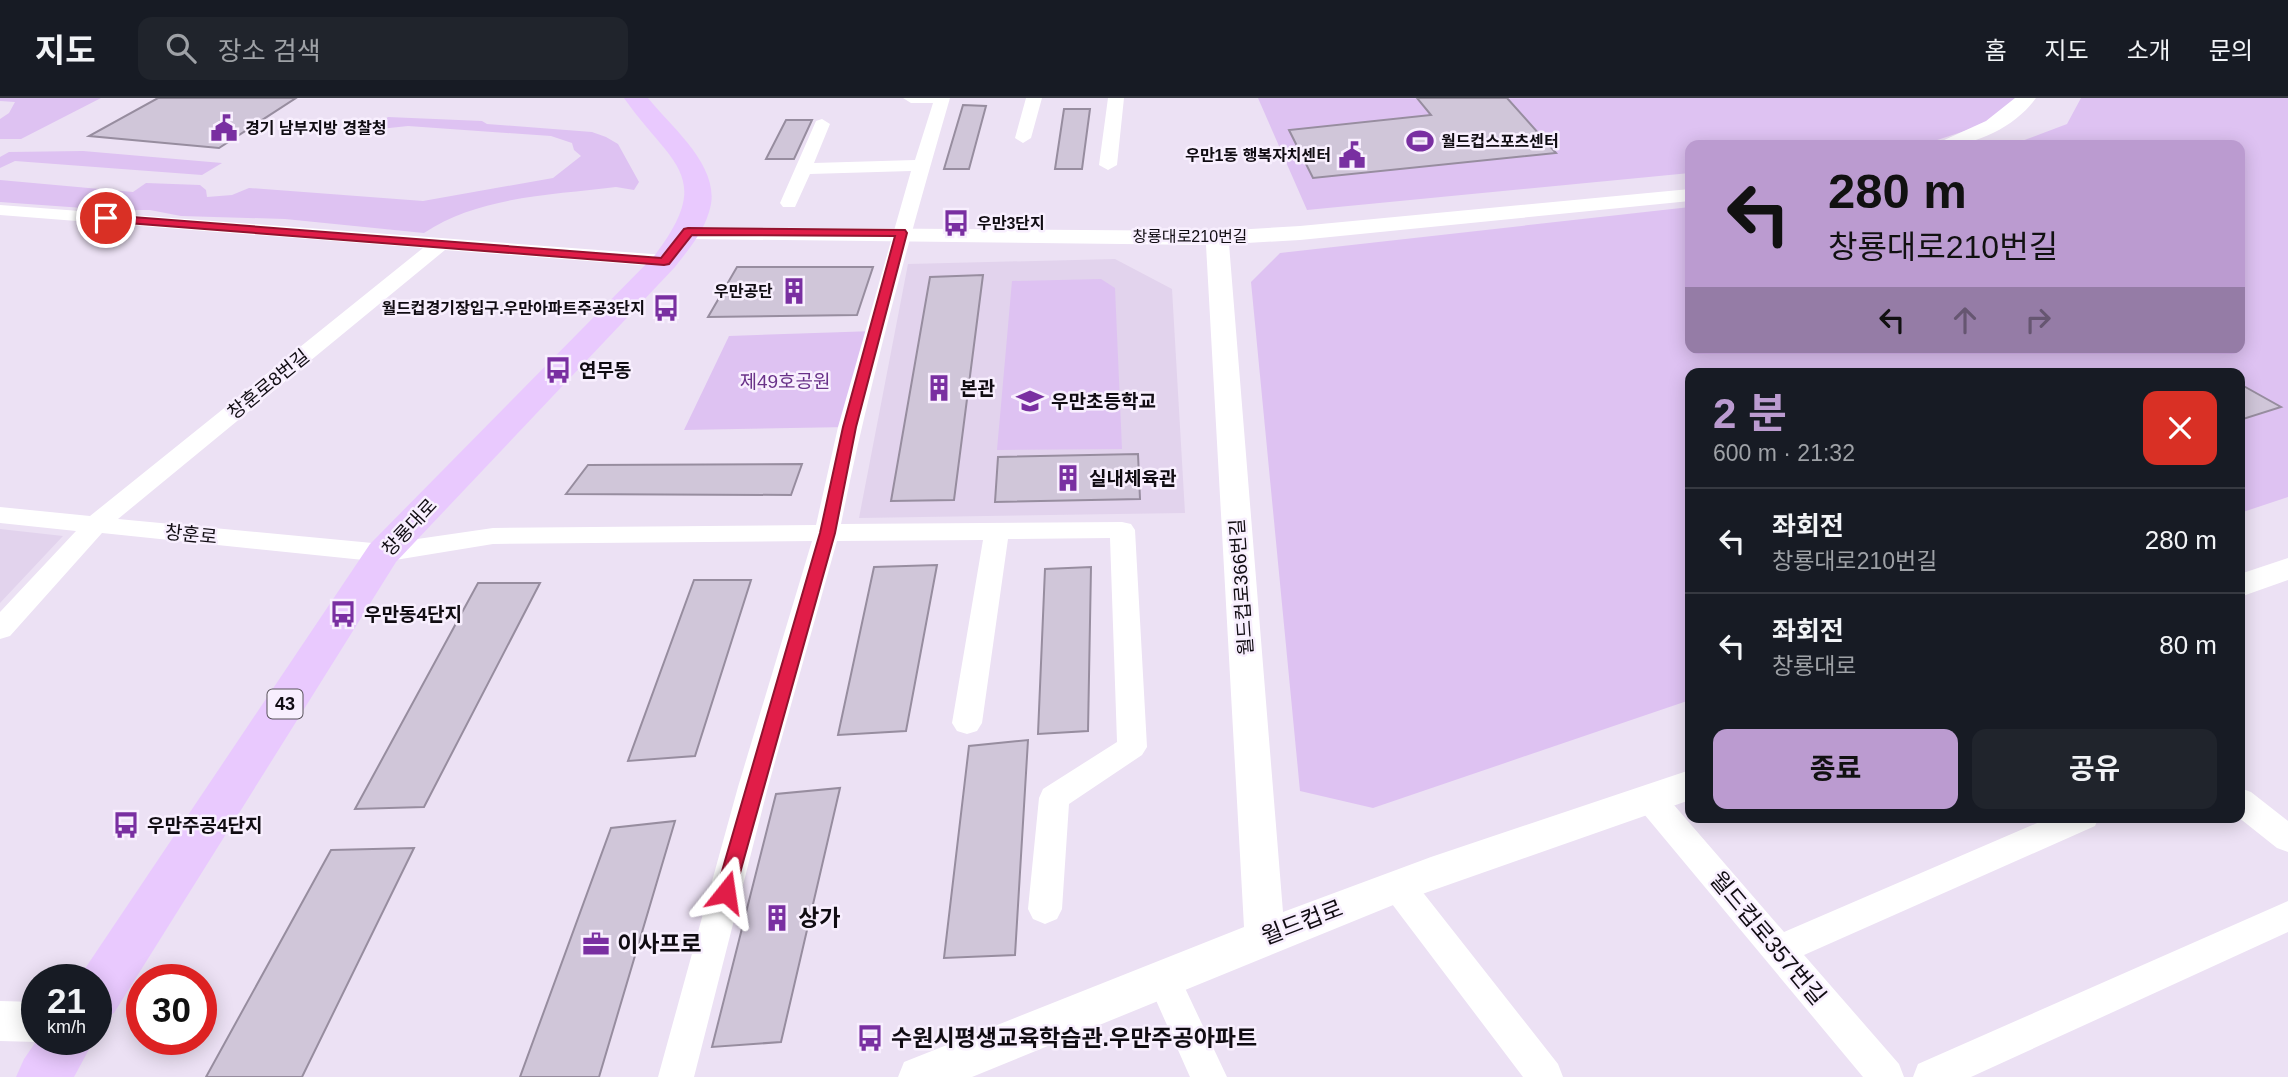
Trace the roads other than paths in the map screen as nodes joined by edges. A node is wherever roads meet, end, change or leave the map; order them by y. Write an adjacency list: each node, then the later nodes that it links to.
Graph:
1 (636, 98): 20 (main road, 창룡대로 / 43)
2 (911, 98): 3 (street)
3 (942, 98): 4 (street); 11 (street)
4 (950, 98)
5 (1034, 98): 9 (street)
6 (1116, 98): 12 (street)
7 (2027, 98): 10 (street)
8 (822, 124): 13 (street)
9 (1023, 138)
10 (1960, 140)
11 (922, 165): 13 (street); 17 (street)
12 (1108, 165)
13 (802, 169): 15 (street)
14 (1685, 195): 18 (street, 창룡대로210번길)
15 (789, 203)
16 (0, 209): 19 (street)
17 (901, 233): 18 (street, 창룡대로210번길); 20 (street, 창룡대로210번길); 24 (street)
18 (1217, 238): 38 (street, 월드컵로366번길)
19 (440, 244): 20 (street); 22 (street, 창훈로8번길)
20 (676, 246): 25 (main road, 창룡대로 / 43)
21 (0, 515): 22 (street, 창훈로)
22 (96, 524): 25 (street, 창훈로); 28 (street, 창훈로8번길)
23 (997, 531): 24 (street); 29 (street); 36 (street)
24 (827, 533): 25 (street); 46 (street)
25 (383, 553): 40 (main road, 창룡대로 / 43)
26 (2288, 569): 27 (street)
27 (2245, 584)
28 (0, 629)
29 (967, 723)
30 (1685, 787): 31 (street, 월드컵로)
31 (1650, 799): 35 (street, 월드컵로); 39 (street, 월드컵로357번길)
32 (2245, 805): 34 (street)
33 (2070, 823): 39 (street)
34 (2288, 839)
35 (1398, 886): 38 (street, 월드컵로); 49 (street)
36 (1045, 909)
37 (2288, 916): 51 (street)
38 (1265, 936): 41 (street, 월드컵로)
39 (1777, 950): 50 (street, 월드컵로357번길)
40 (112, 971)
41 (1164, 980): 47 (street, 월드컵로); 48 (street)
42 (0, 1021): 43 (street)
43 (21, 1022)
44 (58, 1055): 45 (main road)
45 (43, 1077)
46 (676, 1077)
47 (920, 1077)
48 (1209, 1077)
49 (1545, 1077)
50 (1886, 1077)
51 (1931, 1077)

